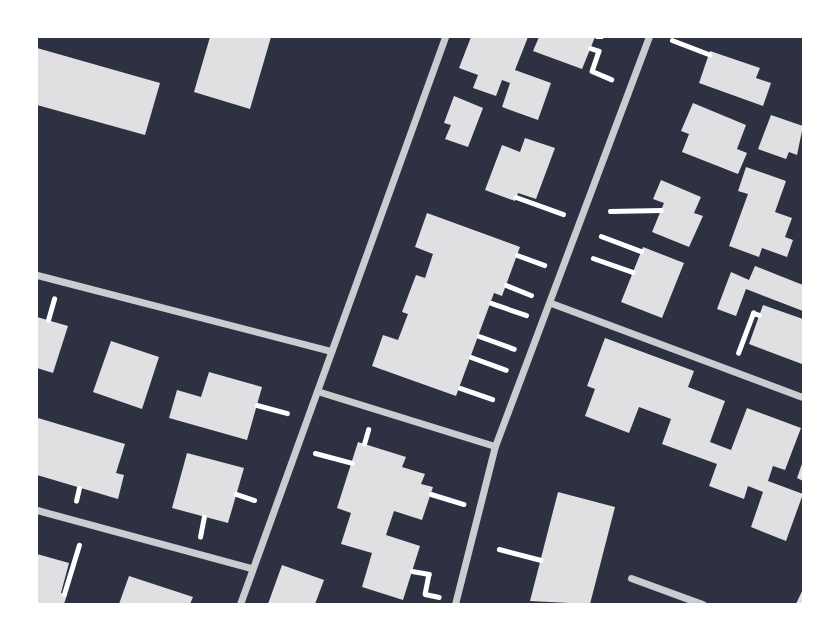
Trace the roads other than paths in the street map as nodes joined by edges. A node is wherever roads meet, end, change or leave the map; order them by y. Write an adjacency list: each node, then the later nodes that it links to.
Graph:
1 (445, 37): 5 (street)
2 (649, 37): 4 (street)
3 (37, 275): 5 (street)
4 (551, 303): 7 (street); 8 (street)
5 (331, 351): 6 (street)
6 (317, 391): 8 (street); 10 (street)
7 (803, 397)
8 (495, 446): 13 (street)
9 (37, 510): 10 (street)
10 (251, 568): 12 (street)
11 (631, 578): 14 (street)
12 (240, 604)
13 (455, 604)
14 (702, 604)

